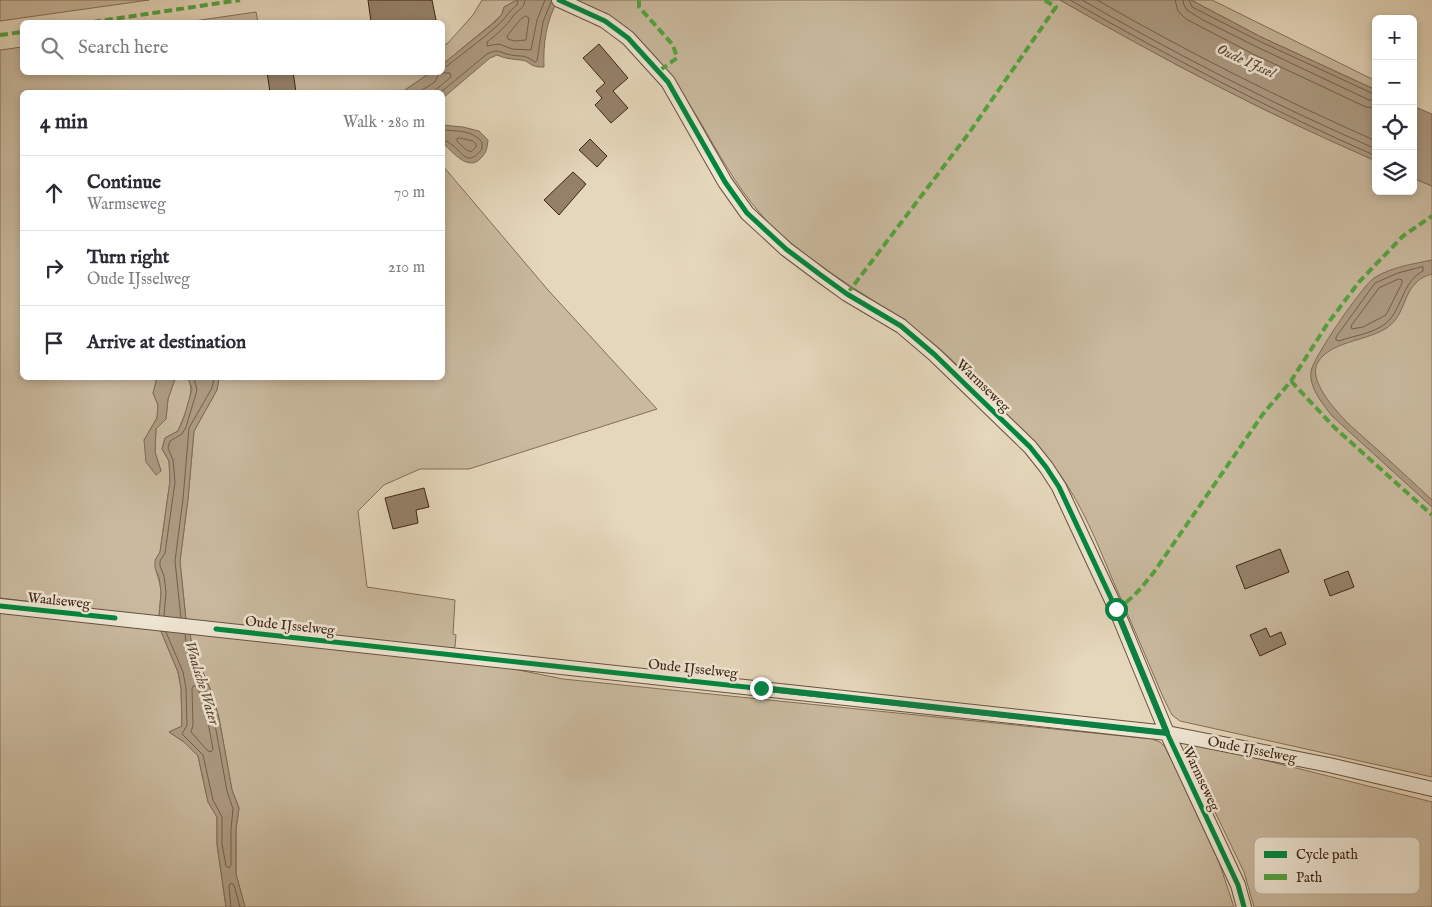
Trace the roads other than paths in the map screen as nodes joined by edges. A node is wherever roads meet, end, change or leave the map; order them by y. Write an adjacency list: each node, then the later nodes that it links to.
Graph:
1 (564, 2): 4 (street, Warmseweg)
2 (0, 606): 3 (street, Waalseweg)
3 (115, 618): 4 (street, Oude IJsselweg)
4 (1167, 733): 5 (street, Oude IJsselweg); 6 (street, Warmseweg)
5 (1432, 788)
6 (1244, 907)

